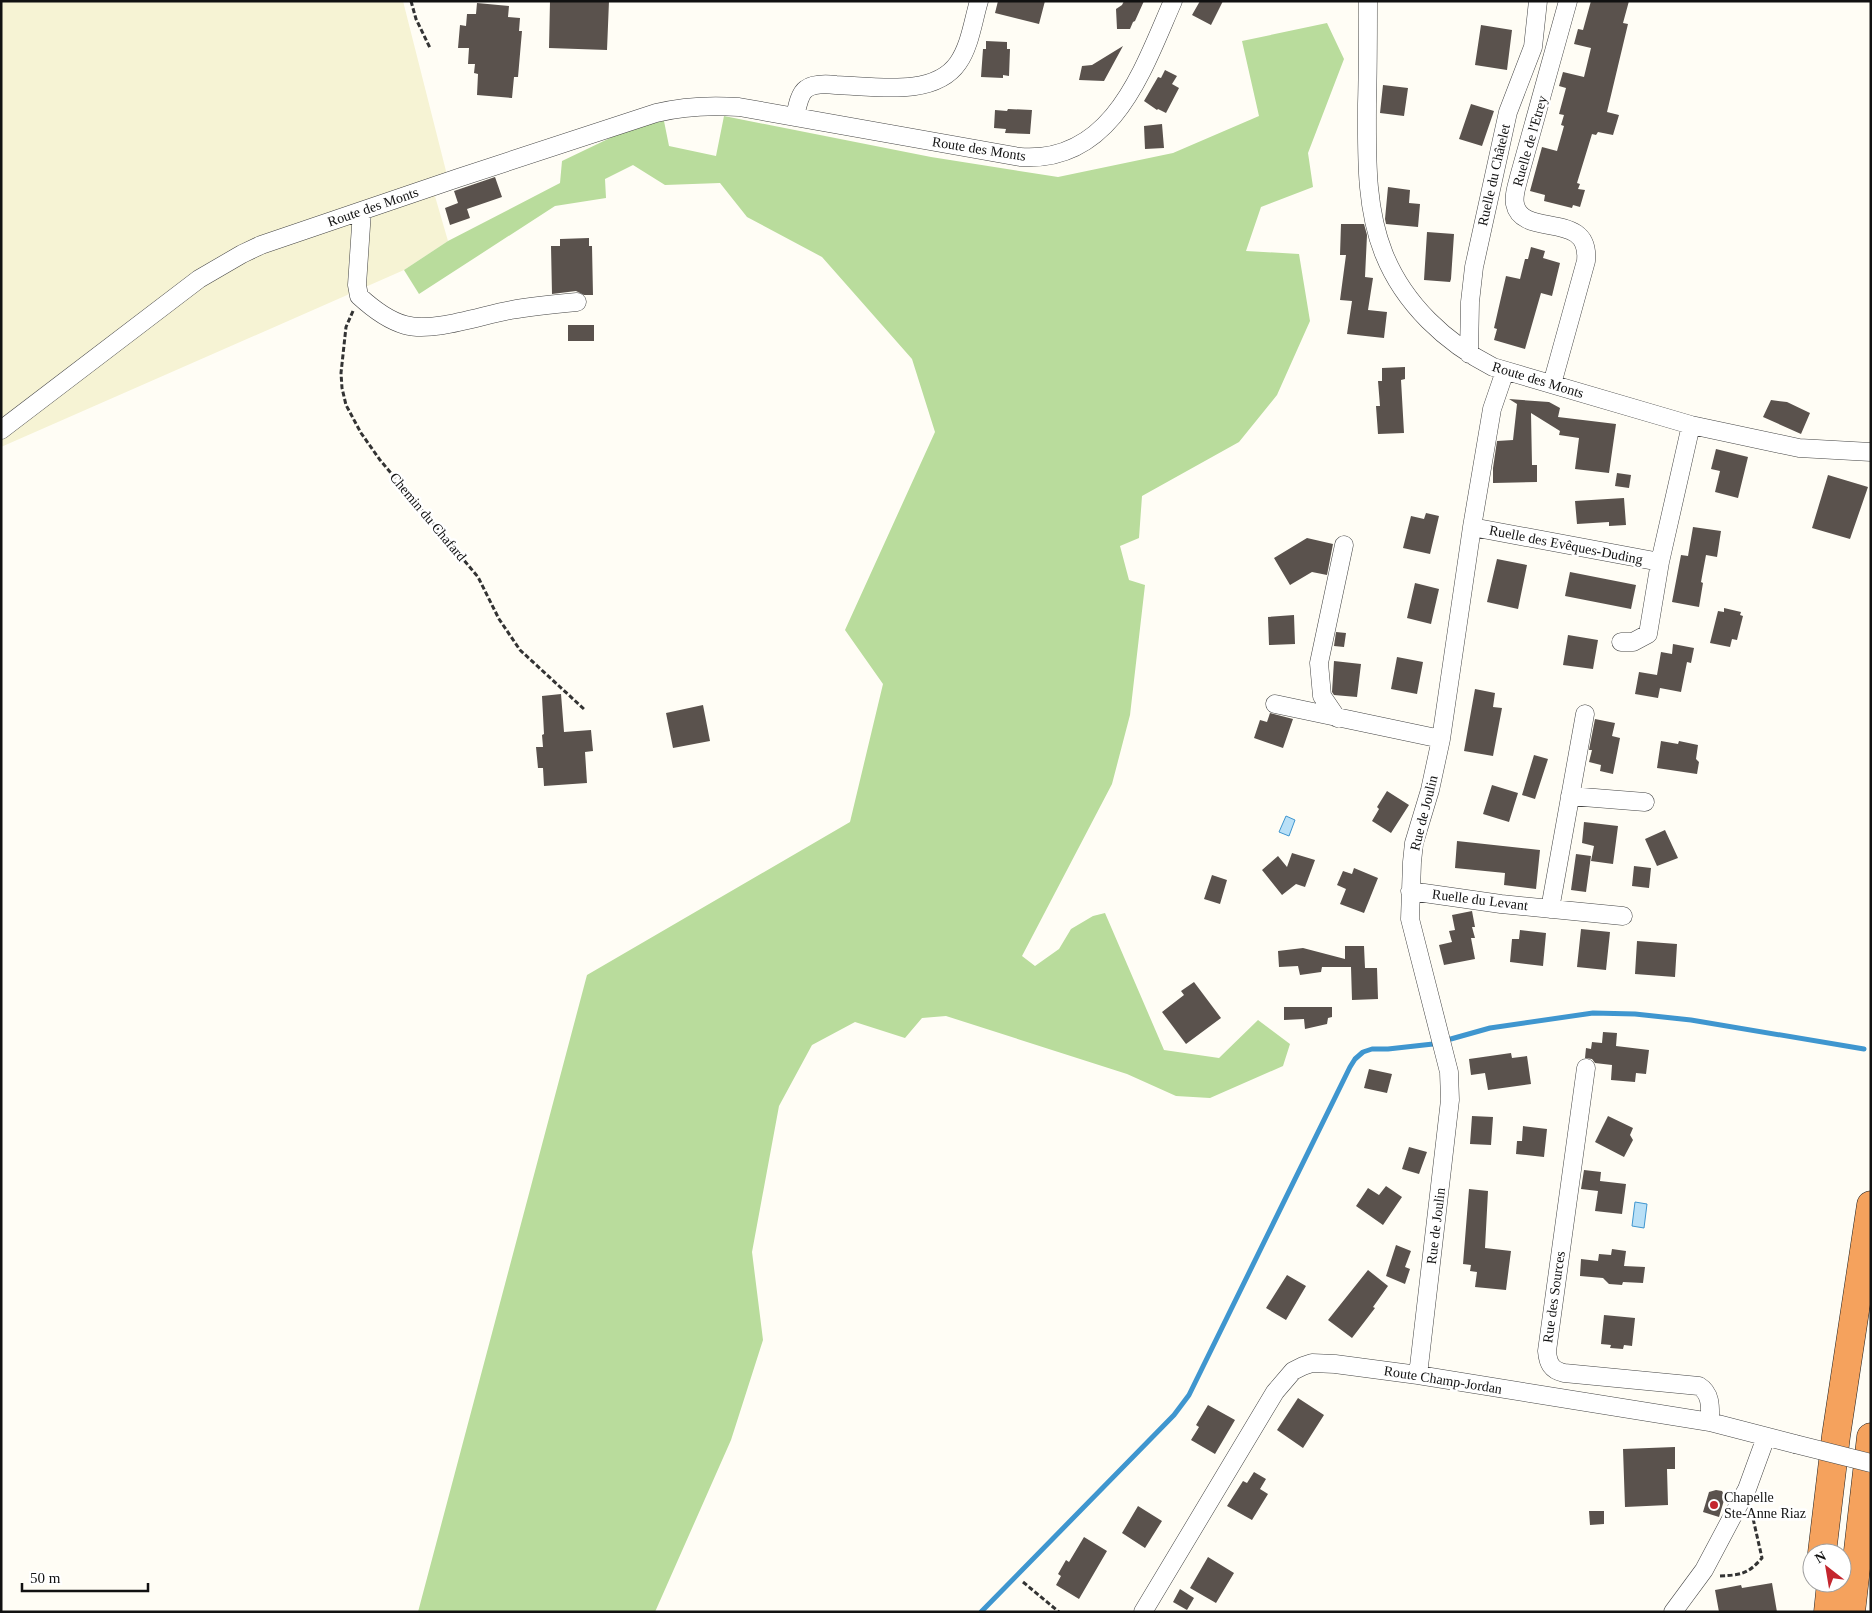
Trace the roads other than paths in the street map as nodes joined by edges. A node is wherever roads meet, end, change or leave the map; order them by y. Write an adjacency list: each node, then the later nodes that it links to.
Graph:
1 (979, 1): 6 (street)
2 (1173, 1): 6 (street, Route des Monts)
3 (1368, 1): 9 (street, Route des Monts)
4 (1538, 1): 9 (street, Ruelle du Châtelet)
5 (1568, 1): 11 (street, Ruelle de l'Etrey)
6 (795, 117): 7 (street, Route des Monts)
7 (362, 210): 8 (street); 13 (street, Route des Monts)
8 (577, 302)
9 (1469, 354): 10 (street, Route des Monts)
10 (1506, 371): 11 (street, Route des Monts); 15 (street, Rue de Joulin)
11 (1552, 384): 12 (street, Route des Monts)
12 (1691, 425): 14 (street, Route des Monts); 17 (street, Ruelle des Evêques-Duding)
13 (1, 430)
14 (1871, 452)
15 (1472, 527): 17 (street, Ruelle des Evêques-Duding); 22 (street, Rue de Joulin)
16 (1344, 545): 21 (street)
17 (1660, 562): 18 (street, Ruelle des Evêques-Duding)
18 (1621, 642)
19 (1275, 704): 21 (street)
20 (1585, 714): 23 (street)
21 (1337, 718): 22 (street)
22 (1442, 739): 25 (street, Rue de Joulin)
23 (1570, 796): 24 (street); 26 (street)
24 (1645, 802)
25 (1410, 891): 26 (street, Ruelle du Levant); 31 (street, Rue de Joulin)
26 (1550, 909): 27 (street, Ruelle du Levant)
27 (1623, 916)
28 (1586, 1068): 32 (street, Rue des Sources)
29 (1871, 1205): 36 (highway)
30 (1871, 1272): 37 (highway)
31 (1418, 1375): 32 (street, Route Champ-Jordan); 40 (street, Route Champ-Jordan)
32 (1710, 1422): 33 (street, Route Champ-Jordan)
33 (1766, 1437): 35 (street, Route Champ-Jordan, bridge); 41 (street)
34 (1871, 1437): 44 (highway)
35 (1871, 1463)
36 (1823, 1543)
37 (1835, 1543)
38 (1817, 1593): 42 (highway)
39 (1830, 1593): 43 (highway)
40 (1143, 1612)
41 (1673, 1612)
42 (1816, 1612)
43 (1828, 1612)
44 (1852, 1612)

